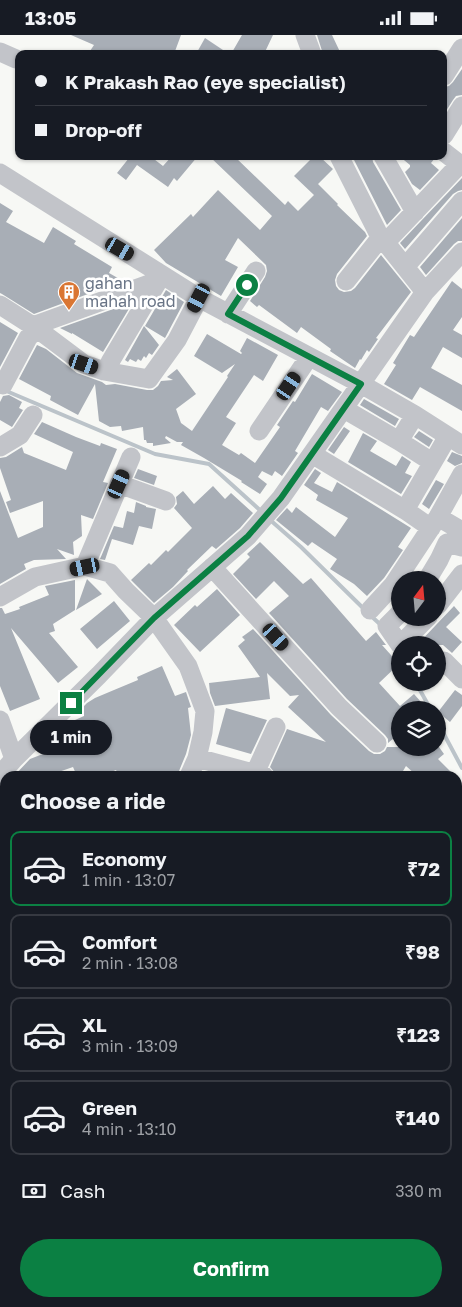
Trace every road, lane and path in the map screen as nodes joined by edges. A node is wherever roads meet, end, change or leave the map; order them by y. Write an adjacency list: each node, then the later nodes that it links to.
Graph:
1 (305, 35): 3 (street)
2 (462, 48): 4 (street)
3 (311, 50)
4 (447, 71)
5 (462, 106): 6 (street)
6 (447, 130)
7 (447, 154): 10 (street)
8 (341, 160): 15 (street)
9 (385, 160): 14 (street)
10 (461, 165): 12 (street)
11 (0, 173): 19 (street)
12 (436, 189): 13 (street); 14 (street)
13 (460, 203): 17 (street)
14 (415, 212): 15 (street)
15 (384, 239): 17 (street); 20 (street)
16 (458, 262): 21 (street)
17 (405, 267): 21 (street)
18 (256, 271): 24 (street)
19 (159, 273): 22 (street); 25 (street); 27 (street)
20 (346, 281)
21 (425, 292): 28 (street)
22 (199, 298): 24 (street); 25 (street)
23 (2, 311): 25 (street)
24 (228, 314): 26 (street)
25 (34, 327): 29 (street)
26 (309, 357): 28 (street); 33 (street)
27 (110, 362)
28 (361, 384): 30 (street); 32 (street)
29 (3, 385)
30 (344, 409): 34 (street); 37 (street)
31 (33, 415): 36 (street)
32 (415, 415): 34 (street); 35 (street)
33 (259, 431)
34 (399, 441): 39 (street)
35 (455, 441): 39 (street)
36 (0, 447)
37 (312, 454): 43 (street); 48 (street)
38 (131, 457): 41 (street)
39 (432, 462): 43 (street)
40 (462, 474): 44 (street)
41 (119, 484): 42 (street); 47 (street)
42 (166, 501)
43 (405, 510): 44 (street)
44 (435, 523): 45 (street); 53 (street)
45 (462, 531)
46 (462, 547): 49 (street)
47 (85, 567): 52 (street); 54 (street)
48 (212, 567): 54 (street); 61 (street)
49 (432, 571)
50 (462, 574): 51 (street)
51 (446, 595)
52 (0, 597)
53 (370, 610)
54 (154, 618): 62 (street); 63 (street)
55 (391, 622): 56 (street)
56 (419, 626)
57 (446, 663): 58 (street)
58 (462, 679)
59 (0, 720): 63 (street)
60 (276, 727): 67 (street)
61 (376, 743)
62 (197, 758): 65 (street); 66 (street)
63 (14, 759): 64 (street)
64 (4, 771)
65 (191, 771)
66 (245, 771)
67 (261, 771)

